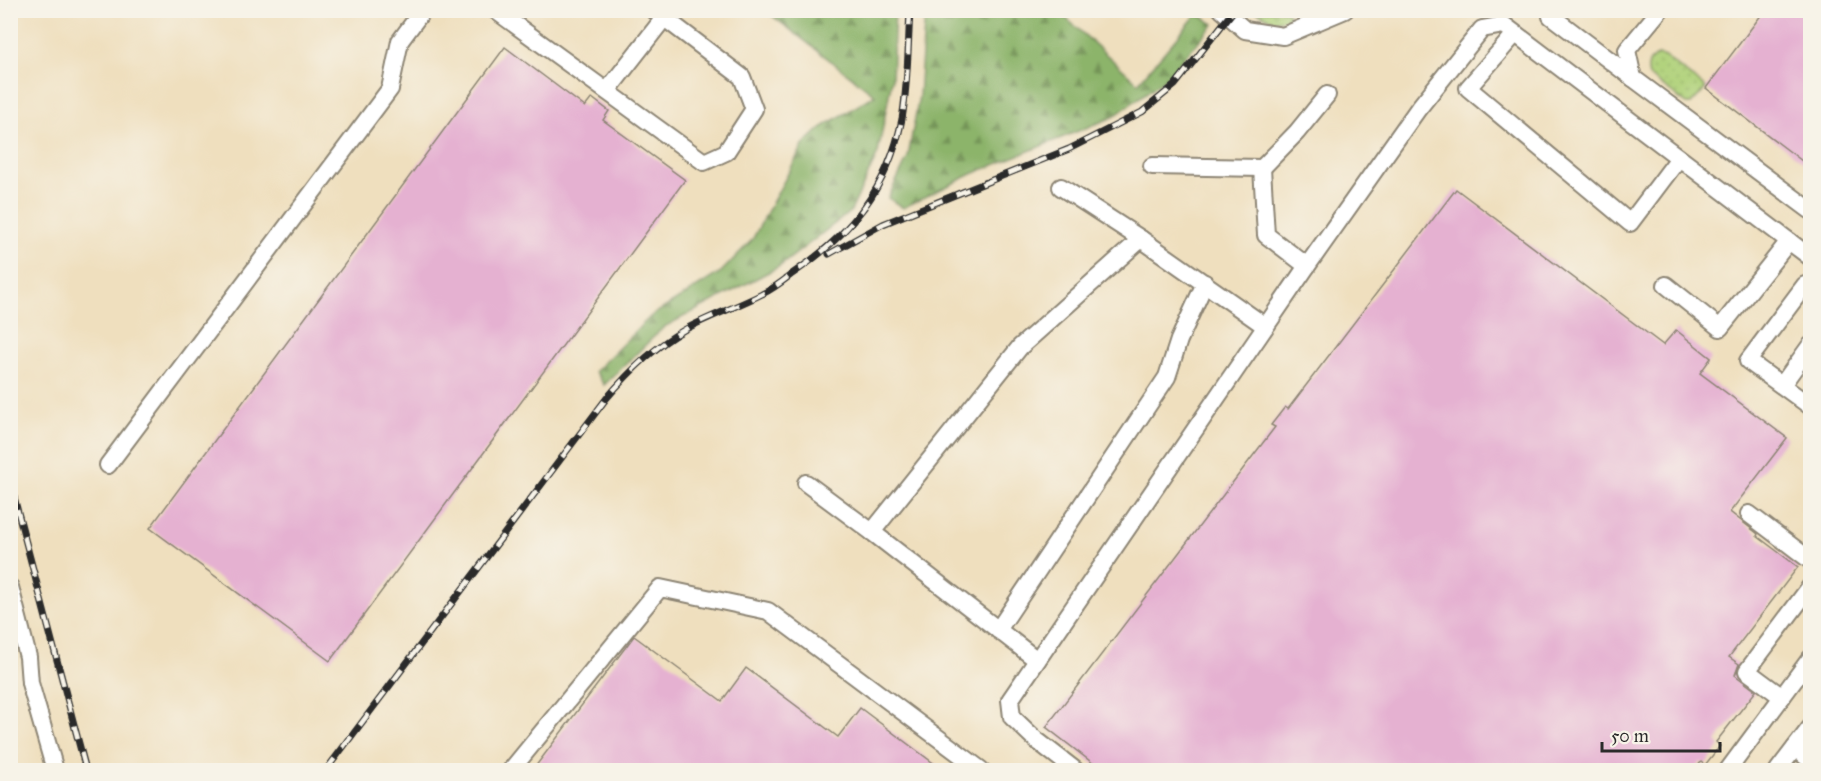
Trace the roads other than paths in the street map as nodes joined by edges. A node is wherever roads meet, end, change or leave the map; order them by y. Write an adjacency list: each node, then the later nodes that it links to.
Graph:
1 (423, 10): 28 (street)
2 (495, 10): 10 (street)
3 (1222, 10): 4 (street)
4 (1345, 10)
5 (1552, 10): 9 (street)
6 (1660, 10): 9 (street)
7 (659, 14): 10 (street); 10 (street)
8 (1515, 34): 12 (street); 12 (street); 20 (street)
9 (1633, 78): 16 (street)
10 (607, 91)
11 (1327, 95): 14 (street)
12 (1679, 158): 18 (street)
13 (1152, 166): 14 (street)
14 (1262, 168): 20 (street)
15 (1061, 187): 17 (street)
16 (1810, 210)
17 (1141, 239): 21 (street); 31 (street)
18 (1789, 241): 19 (street); 22 (street)
19 (1810, 257)
20 (1307, 266): 24 (street)
21 (1205, 283): 24 (street); 35 (street)
22 (1666, 285)
23 (1810, 289): 26 (street)
24 (1265, 326): 37 (street)
25 (1810, 346): 26 (street)
26 (1782, 385): 27 (street)
27 (1810, 406)
28 (108, 465)
29 (807, 483): 31 (street)
30 (1749, 514): 32 (street)
31 (872, 532): 35 (street)
32 (1810, 560)
33 (10, 587): 42 (street)
34 (1810, 587): 38 (street)
35 (998, 630): 37 (street)
36 (1810, 659): 38 (street)
37 (1037, 660): 45 (street)
38 (1782, 697): 46 (street)
39 (1810, 728): 40 (street)
40 (1795, 748): 41 (street); 47 (street)
41 (1810, 760)
42 (55, 771)
43 (511, 771): 44 (street)
44 (981, 771)
45 (1075, 771)
46 (1728, 771)
47 (1778, 771)

